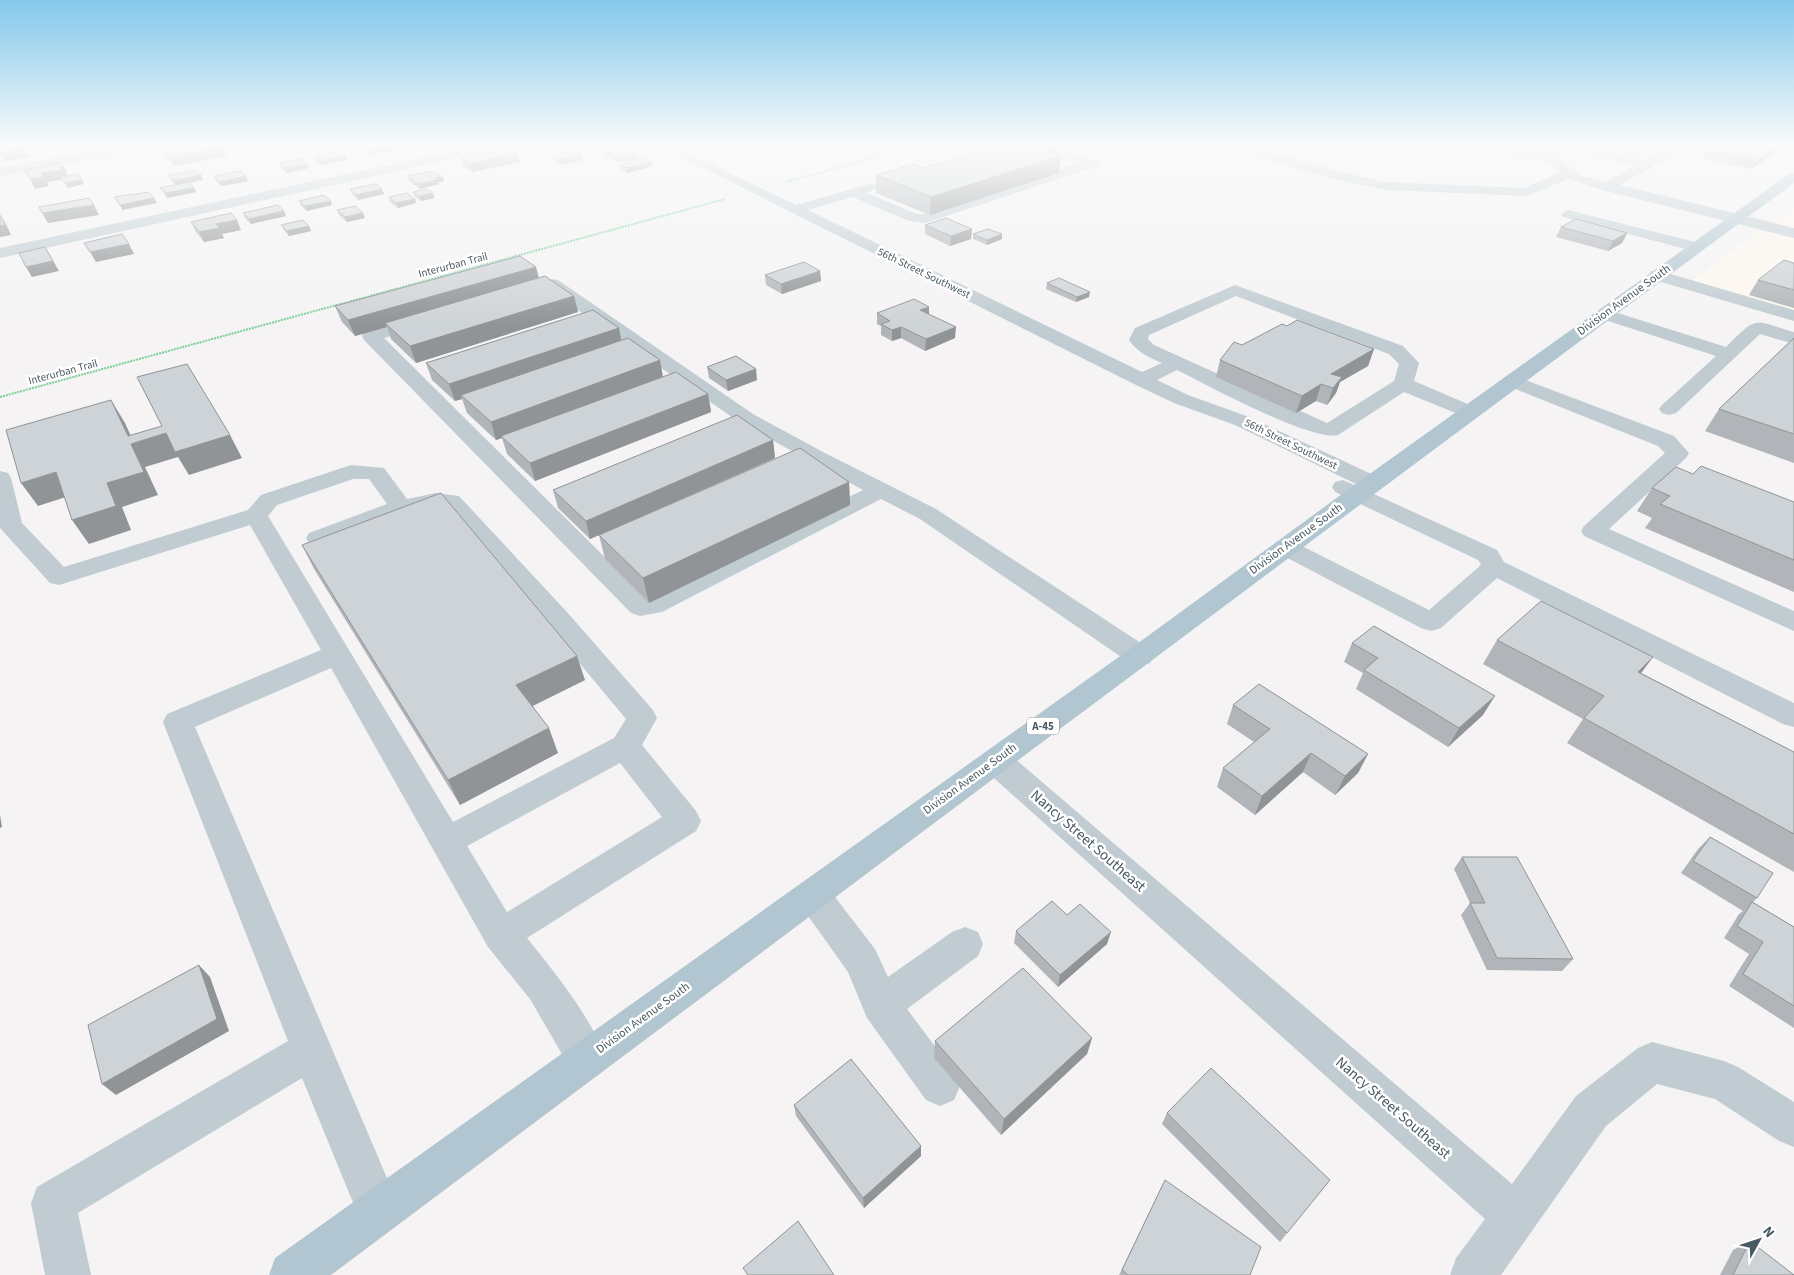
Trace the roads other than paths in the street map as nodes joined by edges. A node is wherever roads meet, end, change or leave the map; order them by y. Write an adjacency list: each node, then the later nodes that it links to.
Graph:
1 (215, 206): 13 (street)
2 (787, 206): 8 (street, 56th Street Southwest)
3 (805, 206): 8 (street)
4 (887, 206): 5 (street)
5 (963, 206)
6 (1688, 206): 10 (street)
7 (1752, 206): 10 (main road, Division Avenue South / A-45)
8 (794, 210): 22 (street, 56th Street Southwest)
9 (1568, 214): 12 (street)
10 (1736, 218): 11 (street); 12 (main road, Division Avenue South / A-45)
11 (1794, 233)
12 (1697, 247): 14 (main road, Division Avenue South / A-45)
13 (0, 253)
14 (1657, 276): 17 (main road, Division Avenue South / A-45); 18 (street)
15 (524, 292): 29 (street)
16 (447, 314): 29 (street)
17 (1605, 314): 20 (street); 23 (main road, Division Avenue South / A-45)
18 (1794, 316)
19 (1794, 338): 20 (street)
20 (1729, 354): 25 (street)
21 (1177, 363): 22 (street); 24 (street); 24 (street)
22 (1141, 380): 28 (street, 56th Street Southwest)
23 (1512, 382): 26 (main road, Division Avenue South / A-45); 35 (street)
24 (1403, 384): 26 (street)
25 (1669, 409)
26 (1470, 412): 28 (main road, Division Avenue South / A-45)
27 (0, 478): 31 (street)
28 (1365, 488): 33 (main road, Division Avenue South / A-45); 34 (street, 56th Street Southwest)
29 (882, 490): 37 (street)
30 (401, 507): 31 (street); 32 (street); 39 (street)
31 (256, 515): 36 (street)
32 (318, 538)
33 (1285, 547): 34 (street); 37 (main road, Division Avenue South / A-45)
34 (1495, 567): 38 (street, 56th Street Southwest)
35 (1794, 622)
36 (338, 654): 41 (street); 46 (street)
37 (1140, 656): 40 (main road, Division Avenue South / A-45)
38 (1794, 716)
39 (625, 746): 41 (street); 43 (street)
40 (996, 761): 42 (main road, Division Avenue South / A-45); 51 (street, Nancy Street Southeast)
41 (446, 841): 43 (street)
42 (813, 895): 45 (street); 47 (main road, Division Avenue South / A-45)
43 (501, 935): 47 (street)
44 (965, 944): 45 (street)
45 (881, 1005): 48 (street)
46 (311, 1050): 50 (street); 52 (street)
47 (587, 1059): 50 (main road, Division Avenue South / A-45)
48 (940, 1086)
49 (1794, 1126): 51 (street)
50 (379, 1211): 53 (main road, Division Avenue South / A-45)
51 (1515, 1216): 54 (street)
52 (68, 1275)
53 (292, 1275)
54 (1473, 1275)

